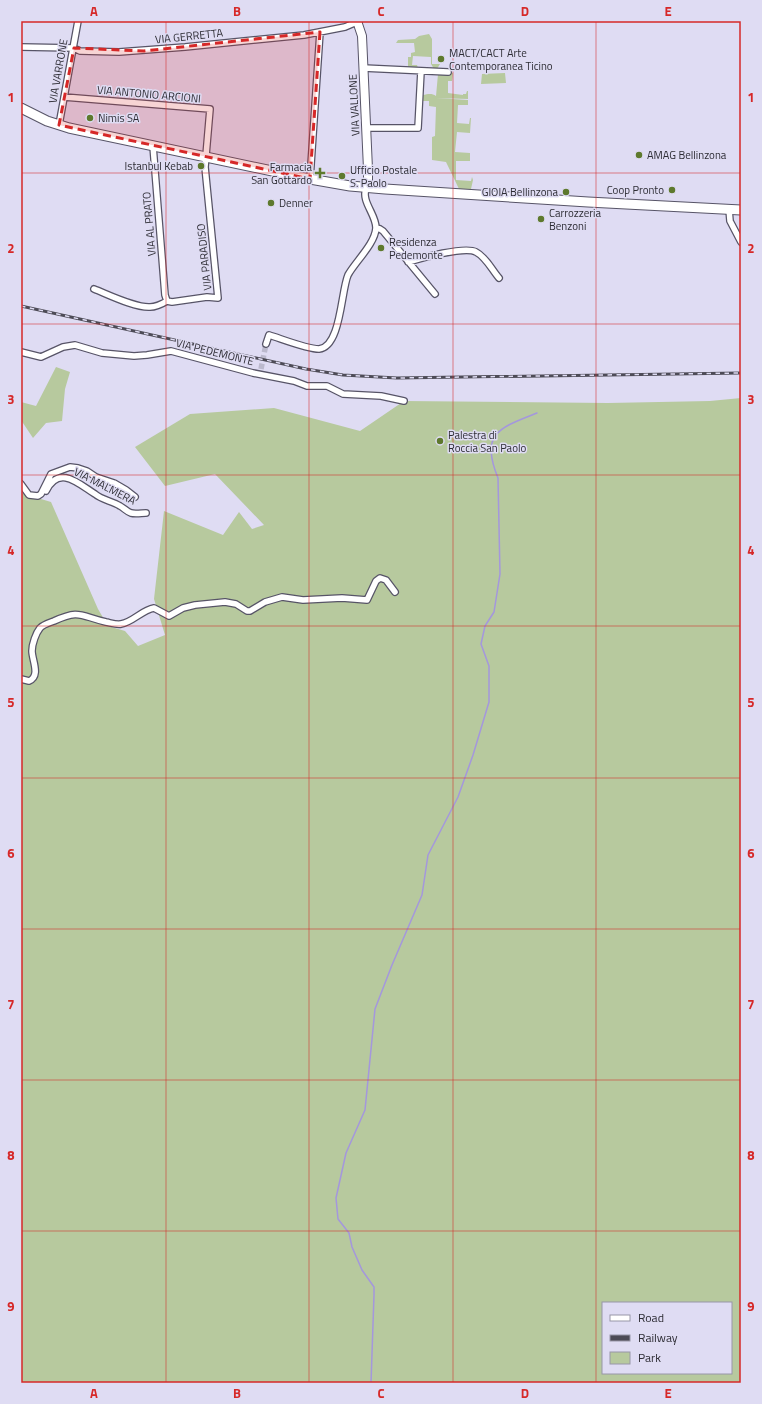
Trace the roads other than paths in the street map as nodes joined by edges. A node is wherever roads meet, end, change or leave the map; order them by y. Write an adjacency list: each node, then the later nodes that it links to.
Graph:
1 (78, 21): 5 (street, VIA VARRONE)
2 (357, 21): 3 (street, VIA GERRETTA); 6 (street, VIA VALLONE)
3 (320, 32): 5 (street, VIA GERRETTA); 15 (street)
4 (21, 47): 5 (street, VIA GERRETTA)
5 (74, 48): 9 (street, VIA VARRONE)
6 (363, 68): 7 (street); 12 (street, VIA VALLONE)
7 (421, 71): 8 (street); 12 (street)
8 (448, 72)
9 (64, 98): 11 (street, VIA VARRONE); 14 (street, VIA ANTONIO ARCIONI)
10 (21, 108): 11 (main road)
11 (59, 125): 13 (main road)
12 (366, 128): 16 (street, VIA VALLONE)
13 (153, 146): 14 (main road); 25 (street, VIA AL PRATO)
14 (206, 157): 15 (main road); 25 (street, VIA PARADISO)
15 (310, 179): 16 (main road)
16 (366, 188): 17 (main road); 19 (street)
17 (729, 209): 18 (main road); 20 (street)
18 (741, 210)
19 (376, 228): 21 (street); 26 (street)
20 (741, 242)
21 (408, 262): 22 (street); 24 (street)
22 (499, 278)
23 (94, 289): 25 (street, VIA PARADISO)
24 (435, 294)
25 (167, 301)
26 (266, 344)
27 (21, 352): 28 (street, VIA PEDEMONTE)
28 (404, 401)
29 (21, 484): 30 (street)
30 (39, 496): 31 (street, VIA MALMERA); 32 (street, VIA MALMERA)
31 (135, 498)
32 (146, 513)
33 (396, 592): 34 (street)
34 (21, 678)

